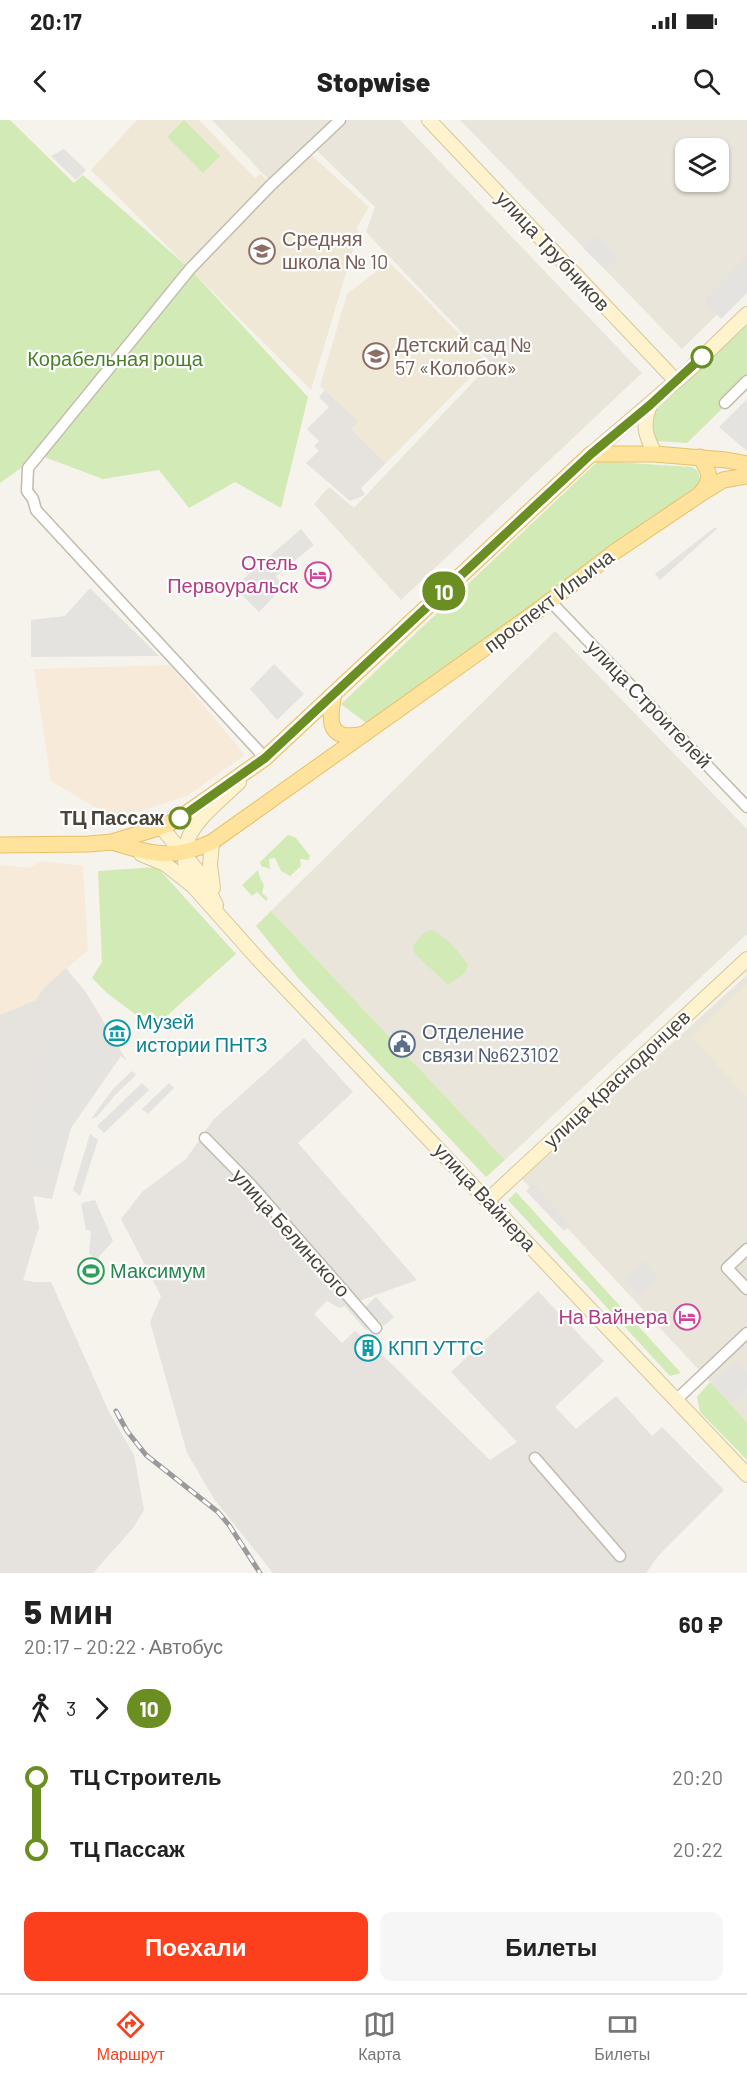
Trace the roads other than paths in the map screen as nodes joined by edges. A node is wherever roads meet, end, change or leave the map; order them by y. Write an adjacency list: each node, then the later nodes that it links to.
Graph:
1 (340, 120): 16 (street)
2 (429, 120): 4 (main road, улица Трубников)
3 (747, 314): 4 (main road)
4 (676, 381): 7 (main road)
5 (747, 381): 6 (street)
6 (725, 403)
7 (650, 405): 8 (main road); 9 (main road)
8 (591, 454): 9 (main road); 14 (main road)
9 (655, 454): 10 (main road)
10 (700, 457): 11 (main road); 12 (main road)
11 (746, 467): 12 (main road, проспект Ильича)
12 (699, 495): 13 (main road, проспект Ильича)
13 (550, 601): 15 (main road, проспект Ильича); 17 (street, улица Строителей)
14 (334, 694): 15 (main road); 16 (main road)
15 (365, 734): 20 (main road, проспект Ильича)
16 (260, 761): 18 (main road); 22 (main road)
17 (747, 807)
18 (161, 827): 19 (main road); 22 (main road, улица Вайнера)
19 (112, 842): 21 (main road); 22 (main road, проспект Ильича); 23 (main road, улица Вайнера)
20 (212, 842): 22 (main road, проспект Ильича); 24 (main road)
21 (0, 845)
22 (183, 853): 23 (main road); 24 (main road, улица Вайнера)
23 (193, 886): 25 (main road, улица Вайнера)
24 (216, 904): 25 (main road, улица Вайнера)
25 (222, 918): 28 (main road, улица Вайнера)
26 (747, 959): 28 (main road, улица Краснодонцев)
27 (206, 1138): 31 (street, улица Белинского)
28 (488, 1200): 33 (main road, улица Вайнера)
29 (747, 1249): 30 (street)
30 (747, 1289)
31 (376, 1328)
32 (747, 1333): 33 (street)
33 (676, 1400): 35 (main road, улица Вайнера)
34 (535, 1458): 36 (street)
35 (747, 1475)
36 (620, 1556)

